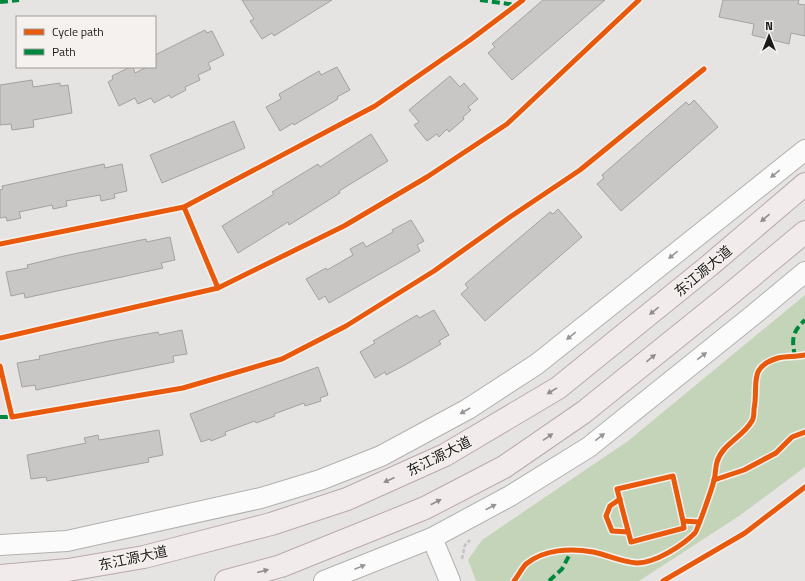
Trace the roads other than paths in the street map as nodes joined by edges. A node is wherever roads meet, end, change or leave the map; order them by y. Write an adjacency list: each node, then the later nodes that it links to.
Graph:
1 (805, 150): 6 (street, one-way to 6)
2 (805, 184): 7 (main road, 东江源大道, one-way to 7)
3 (805, 232): 8 (main road, one-way to 3)
4 (805, 272): 5 (street, one-way to 4)
5 (432, 538): 9 (street, one-way to 5); 10 (street)
6 (0, 545)
7 (0, 576)
8 (226, 581)
9 (324, 581)
10 (450, 581)

